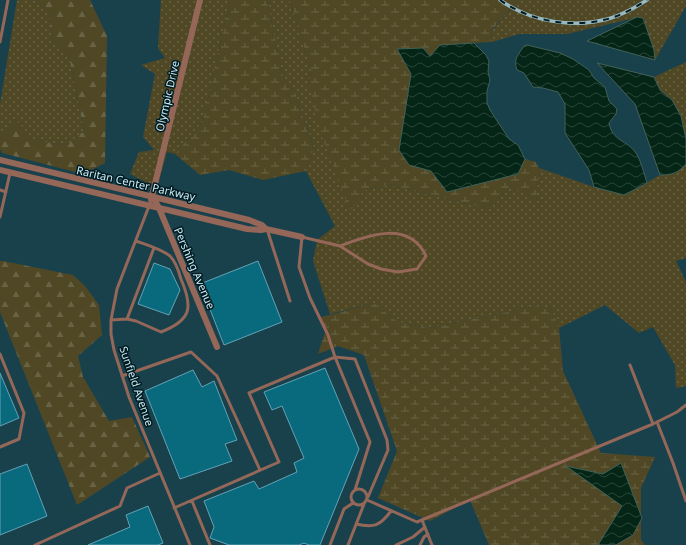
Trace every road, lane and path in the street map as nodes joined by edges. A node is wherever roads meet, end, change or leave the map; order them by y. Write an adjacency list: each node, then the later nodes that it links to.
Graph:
1 (8, 0): 3 (lane)
2 (200, 0): 9 (street, Olympic Drive)
3 (0, 42)
4 (0, 160): 9 (street, Raritan Center Parkway)
5 (0, 170): 6 (street, Raritan Center Parkway)
6 (10, 173): 8 (lane); 10 (street, Raritan Center Parkway)
7 (0, 190): 8 (lane)
8 (6, 192): 12 (lane)
9 (153, 197): 10 (street, Olympic Drive); 11 (street, Pershing Avenue); 13 (street, Raritan Center Parkway)
10 (150, 206): 11 (street, Raritan Center Parkway); 15 (lane, Sunfield Avenue)
11 (159, 208): 13 (street, Raritan Center Parkway); 21 (street, Pershing Avenue)
12 (0, 217)
13 (266, 229): 14 (street, Raritan Center Parkway); 18 (lane)
14 (302, 237): 16 (lane); 23 (lane)
15 (136, 241): 17 (lane); 20 (lane, Sunfield Avenue)
16 (340, 246): 16 (lane)
17 (154, 248): 19 (lane); 19 (lane)
18 (290, 301)
19 (127, 319): 20 (lane)
20 (111, 320): 25 (lane, Sunfield Avenue)
21 (217, 347)
22 (0, 354): 28 (lane)
23 (335, 357): 29 (lane); 31 (lane); 32 (lane)
24 (630, 365): 27 (lane)
25 (122, 376): 29 (lane); 30 (lane, Sunfield Avenue)
26 (686, 405): 27 (lane)
27 (655, 423): 34 (lane); 39 (lane)
28 (0, 447)
29 (260, 470): 33 (lane)
30 (160, 473): 37 (lane, Sunfield Avenue); 44 (lane)
31 (355, 490): 32 (lane); 35 (lane)
32 (367, 498): 36 (lane); 38 (lane)
33 (192, 501): 37 (lane); 46 (lane)
34 (686, 501)
35 (353, 503): 36 (lane); 47 (lane)
36 (364, 504): 40 (lane)
37 (174, 508): 45 (lane, Sunfield Avenue)
38 (391, 511): 39 (lane); 40 (lane)
39 (422, 520): 41 (lane)
40 (356, 524): 48 (lane)
41 (425, 527): 42 (lane); 43 (lane)
42 (428, 534): 50 (lane); 51 (lane)
43 (400, 544): 49 (lane)
44 (35, 545)
45 (190, 545)
46 (210, 545)
47 (330, 545)
48 (348, 545)
49 (396, 545)
50 (420, 545)
51 (432, 545)

